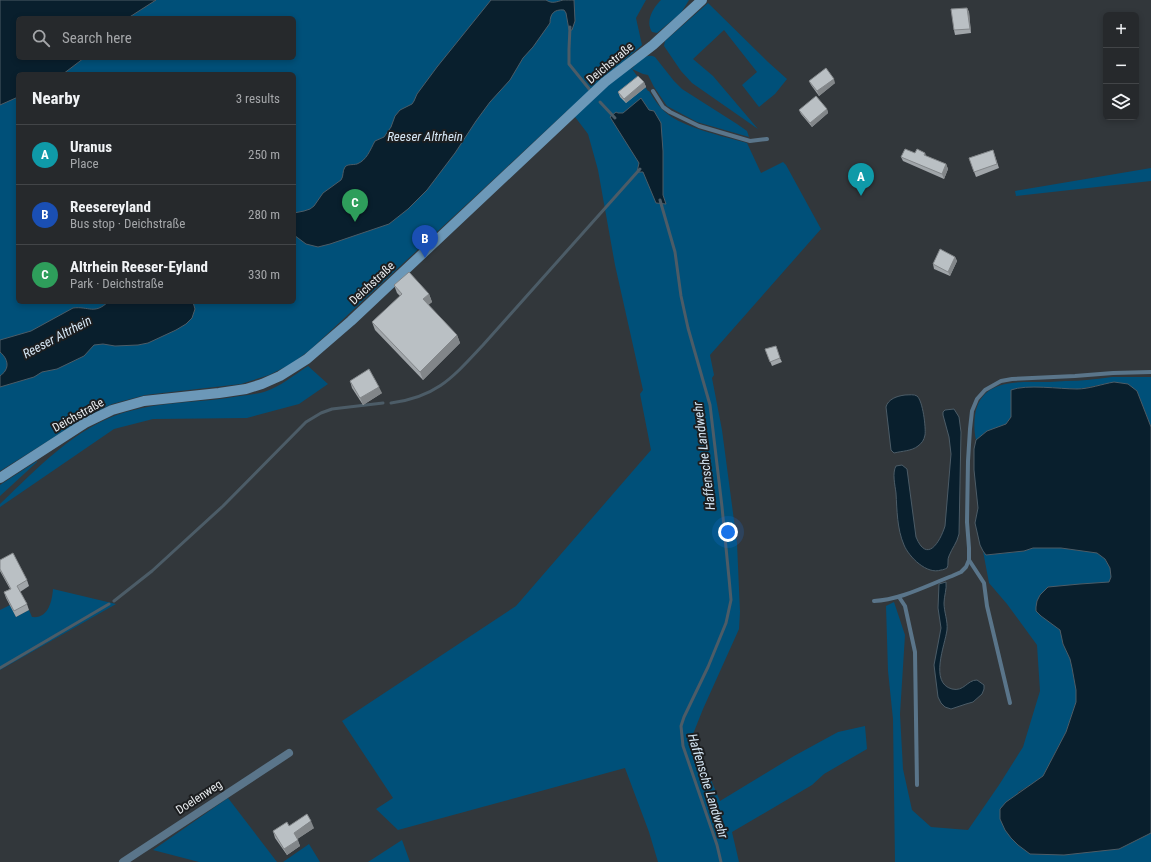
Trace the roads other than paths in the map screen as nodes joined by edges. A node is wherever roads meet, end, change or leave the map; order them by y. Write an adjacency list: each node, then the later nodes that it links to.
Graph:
1 (702, 0): 5 (street, Deichstraße)
2 (653, 91): 3 (lane)
3 (766, 139)
4 (1151, 372): 6 (lane)
5 (0, 478)
6 (969, 560): 7 (lane); 9 (lane)
7 (899, 597): 8 (lane); 11 (lane)
8 (874, 601)
9 (1010, 702)
10 (289, 753): 12 (street, Doelenweg)
11 (917, 785)
12 (123, 862)

